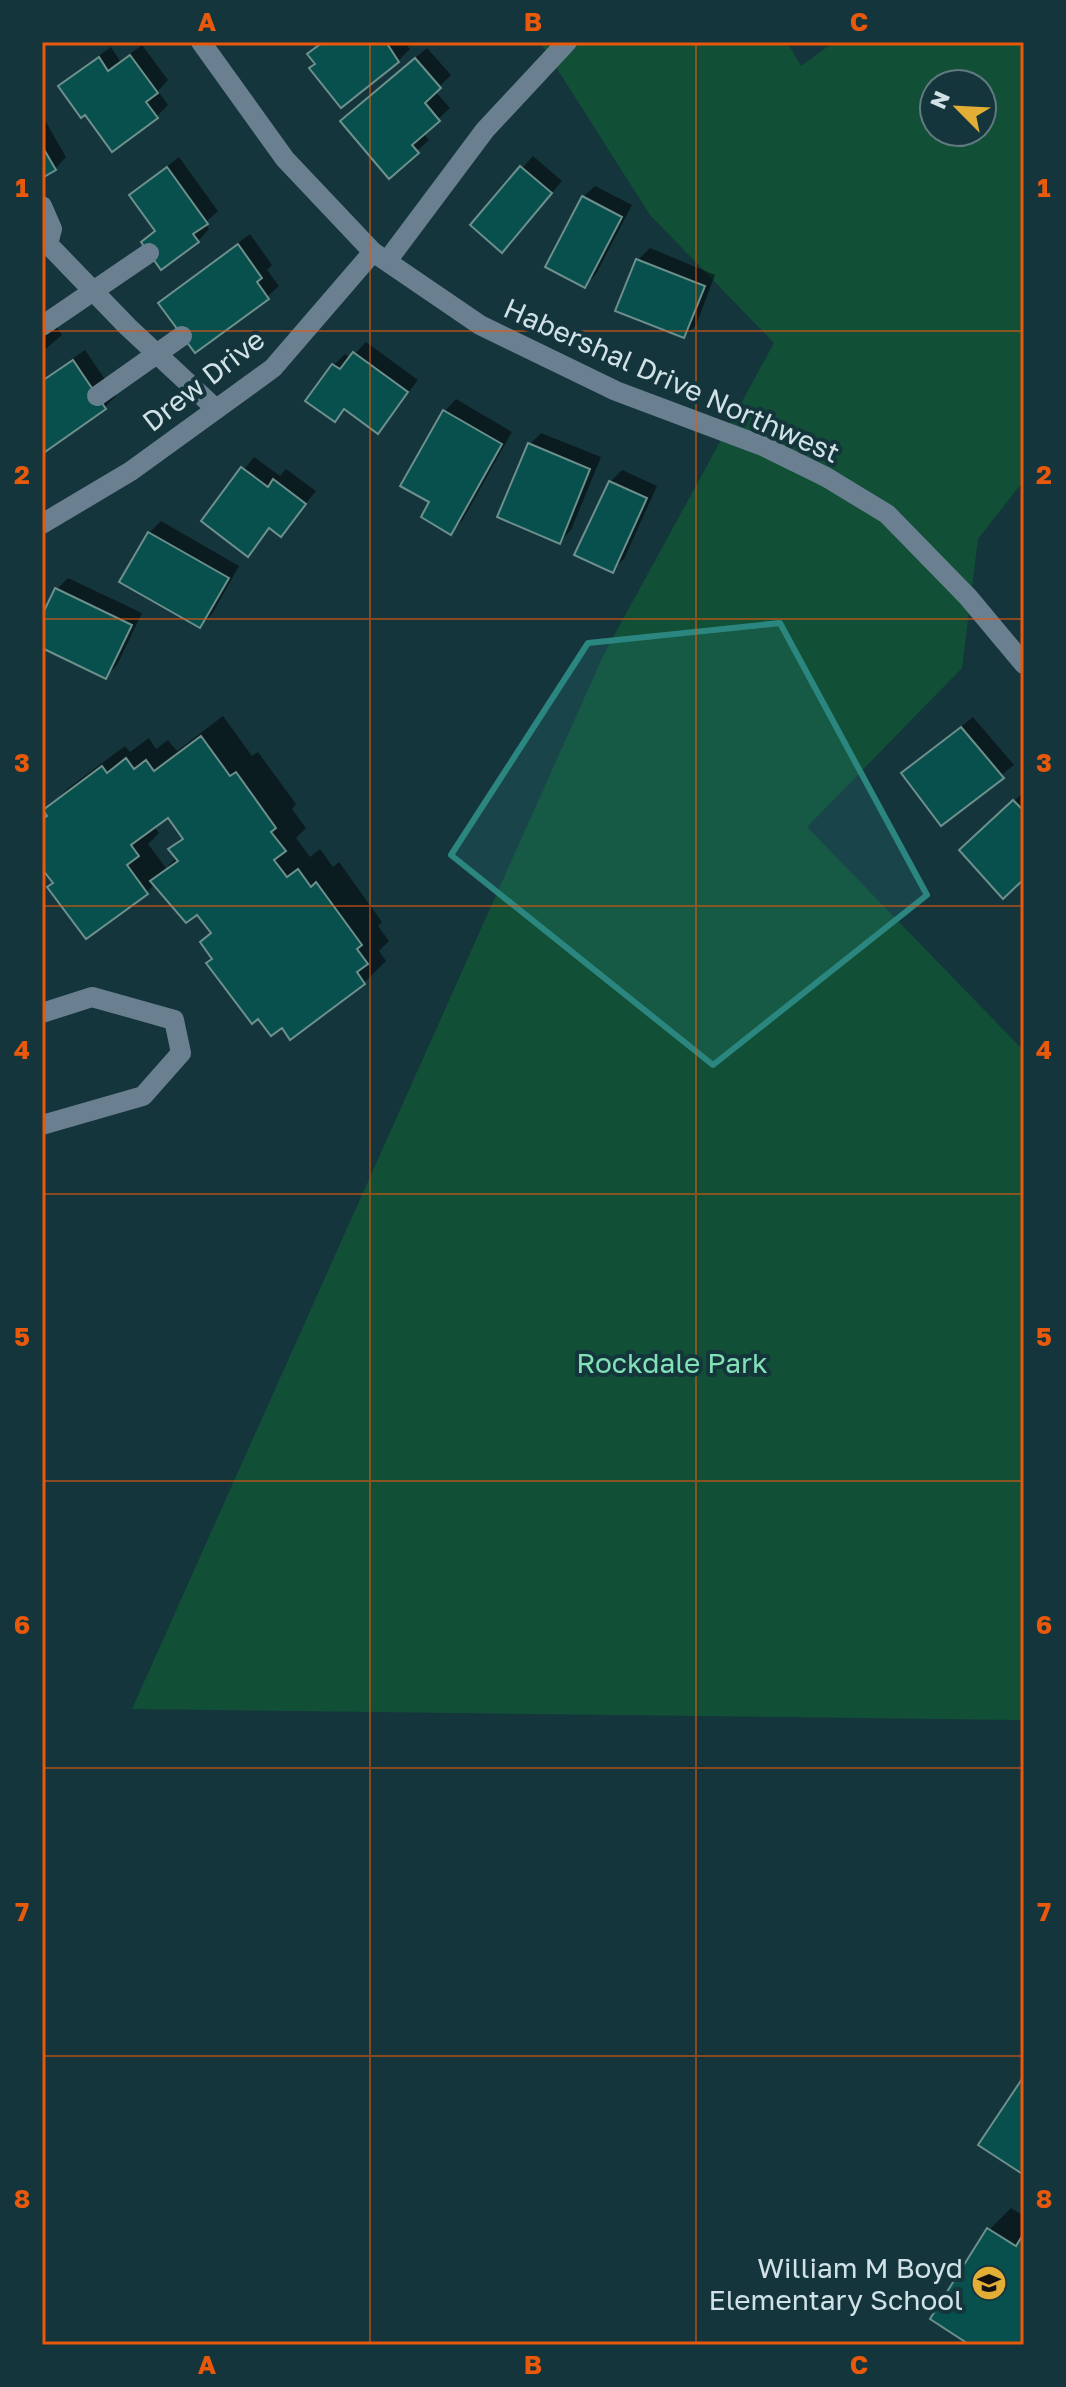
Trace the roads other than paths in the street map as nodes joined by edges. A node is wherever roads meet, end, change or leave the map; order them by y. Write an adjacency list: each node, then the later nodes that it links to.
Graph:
1 (201, 42): 6 (street, Habershal Drive Northwest)
2 (567, 42): 6 (street, Drew Drive)
3 (42, 206): 4 (street)
4 (45, 241): 7 (street)
5 (149, 253): 7 (street)
6 (380, 256): 12 (street, Drew Drive); 14 (street, Habershal Drive Northwest)
7 (94, 291): 8 (street); 10 (street)
8 (42, 326)
9 (182, 336): 10 (street)
10 (157, 354): 11 (street); 12 (street)
11 (97, 396)
12 (216, 409): 13 (street, Drew Drive)
13 (42, 524)
14 (1024, 664)
15 (42, 1013): 16 (street)
16 (42, 1125)

